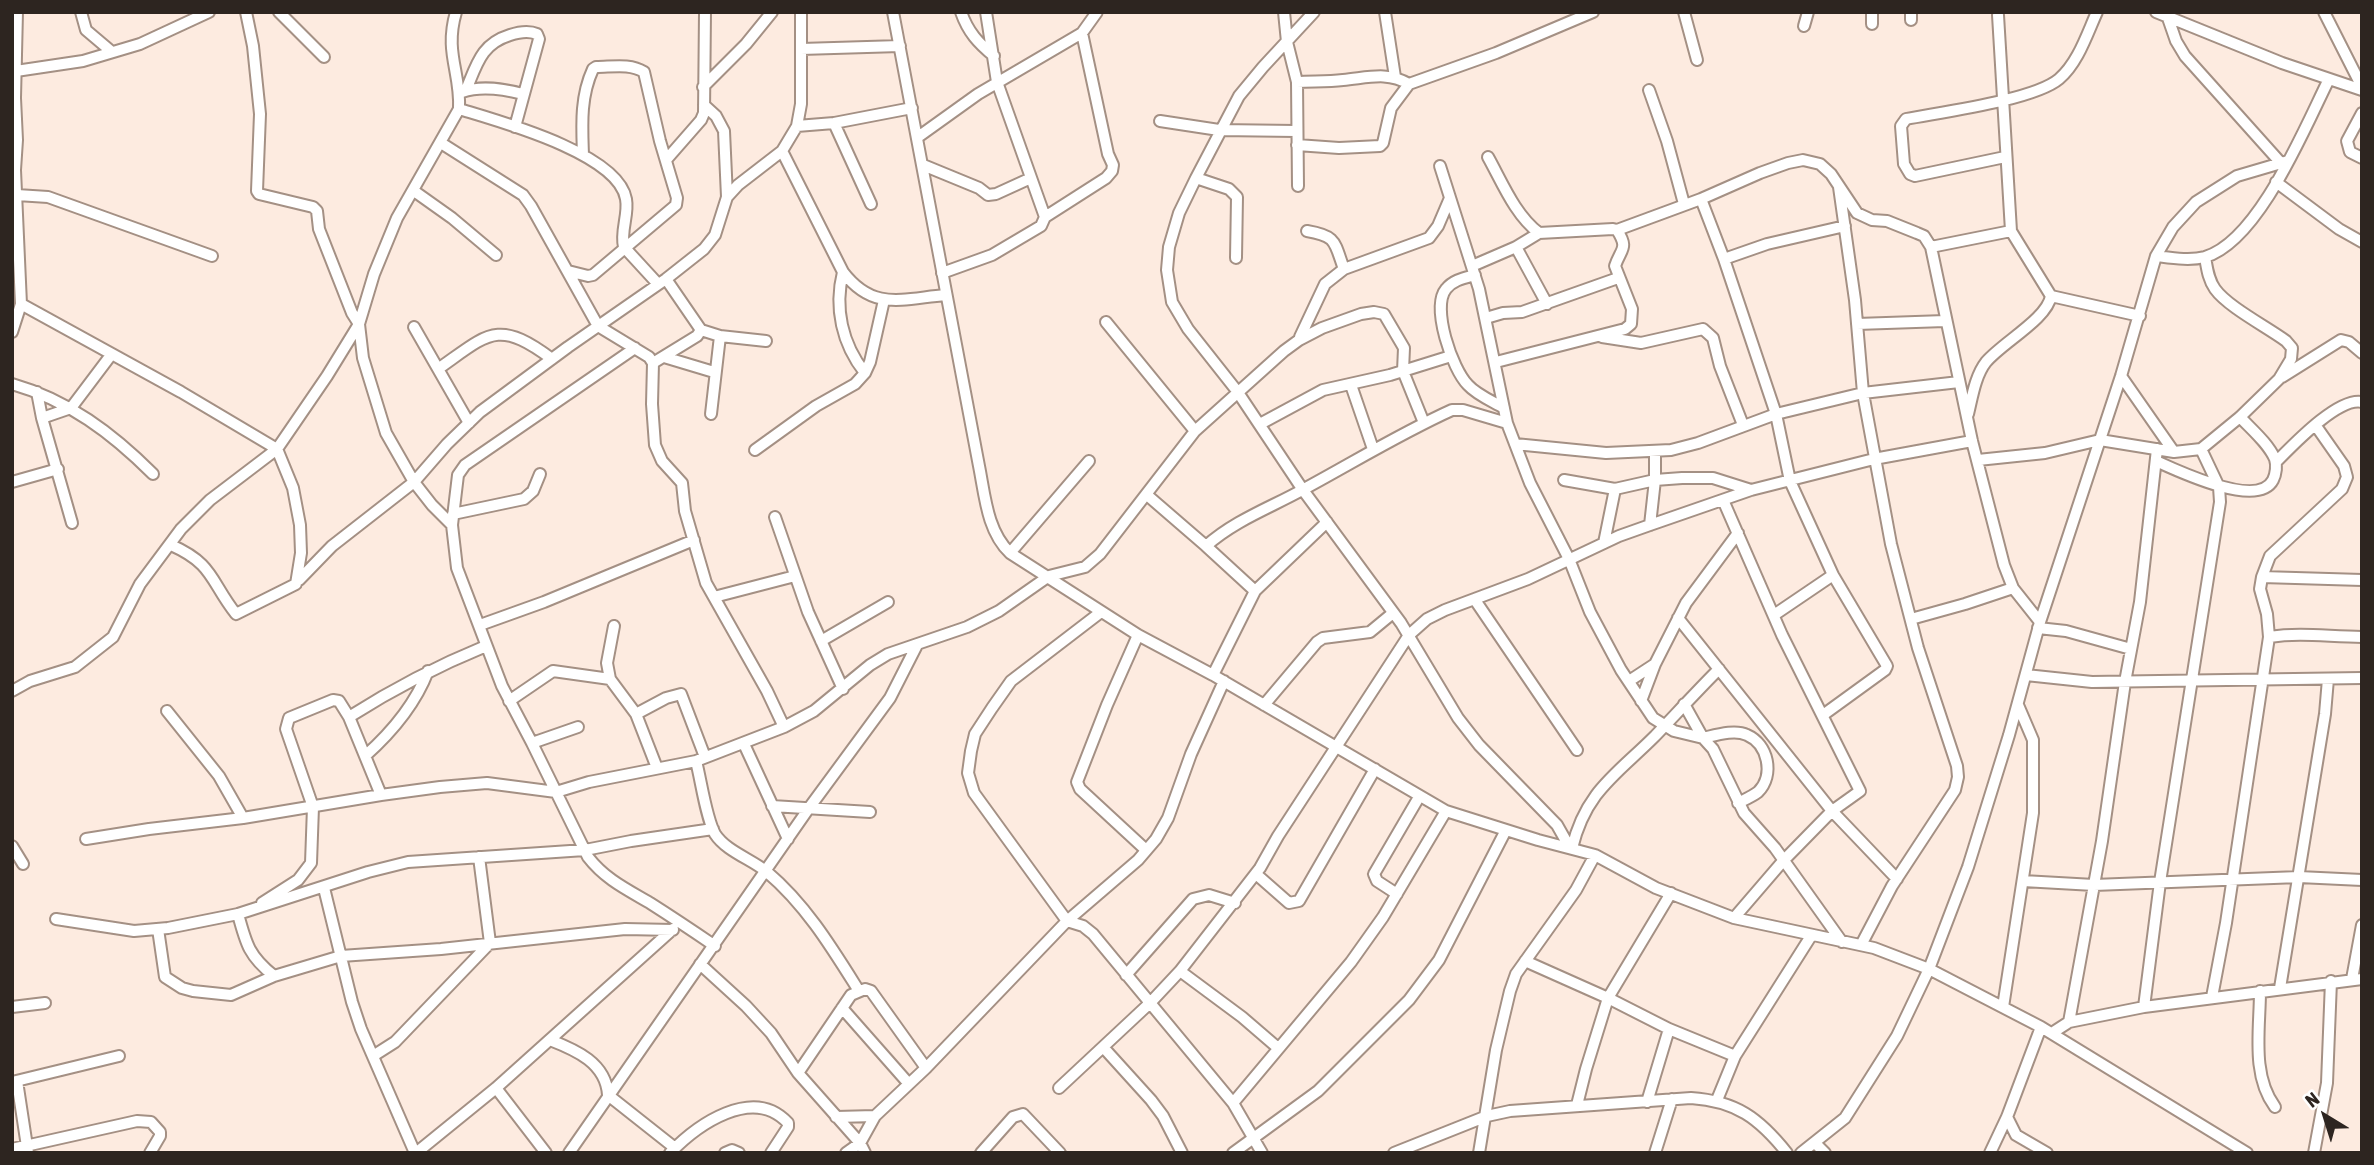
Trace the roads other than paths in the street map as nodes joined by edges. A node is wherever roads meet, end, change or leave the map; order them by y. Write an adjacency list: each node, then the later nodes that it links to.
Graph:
1 (17, 12): 36 (street)
2 (81, 12): 32 (street)
3 (209, 12): 32 (street)
4 (246, 12): 116 (street)
5 (279, 12): 34 (street)
6 (456, 12): 45 (street)
7 (705, 12): 43 (street)
8 (772, 12): 43 (street)
9 (801, 12): 31 (street)
10 (893, 12): 30 (street)
11 (961, 12): 33 (street)
12 (986, 12): 33 (street)
13 (1097, 12): 28 (street)
14 (1284, 12): 29 (street)
15 (1314, 12): 29 (street)
16 (1385, 12): 37 (street)
17 (1593, 12): 42 (street)
18 (1684, 12): 35 (street)
19 (1808, 12): 27 (street)
20 (1872, 12): 26 (street)
21 (2096, 12): 48 (street)
22 (2156, 12): 25 (street)
23 (2324, 12): 41 (street)
24 (1998, 15): 48 (street)
25 (2168, 18): 38 (street); 68 (street)
26 (1872, 24)
27 (1804, 26)
28 (1082, 33): 39 (street); 83 (street)
29 (1287, 42): 40 (street); 57 (street)
30 (900, 46): 31 (street); 50 (street)
31 (801, 48): 55 (street)
32 (112, 52): 36 (street)
33 (994, 56): 39 (street)
34 (324, 57)
35 (1697, 60)
36 (16, 71): 47 (street)
37 (1395, 77): 40 (street); 42 (street)
38 (2329, 79): 41 (street); 68 (street)
39 (997, 82): 59 (street); 71 (street)
40 (1297, 82): 58 (street)
41 (2361, 82)
42 (1409, 84): 61 (street)
43 (703, 87): 49 (street)
44 (1649, 90): 82 (street)
45 (463, 91): 46 (street); 46 (street); 51 (street)
46 (523, 94): 56 (street)
47 (14, 98): 77 (street)
48 (2004, 100): 65 (street); 65 (street)
49 (704, 105): 67 (street); 78 (street)
50 (912, 108): 54 (street); 59 (street)
51 (459, 109): 56 (street); 60 (street)
52 (2362, 113): 66 (street)
53 (1160, 121): 57 (street)
54 (834, 123): 55 (street); 81 (street)
55 (797, 126): 62 (street)
56 (515, 127): 63 (street)
57 (1219, 130): 58 (street); 72 (street)
58 (1296, 131): 61 (street)
59 (918, 137): 69 (street)
60 (441, 143): 76 (street); 102 (street)
61 (1297, 145): 74 (street)
62 (782, 151): 78 (street); 103 (street)
63 (583, 155): 67 (street); 91 (street)
64 (1488, 157): 89 (street)
65 (2005, 157): 88 (street)
66 (2362, 158)
67 (666, 160): 91 (street)
68 (2284, 161): 73 (street); 96 (street)
69 (923, 165): 71 (street); 104 (street)
70 (1440, 166): 79 (street)
71 (1031, 178): 83 (street)
72 (1195, 178): 98 (street); 143 (street)
73 (2276, 182): 90 (street); 97 (street)
74 (1298, 186)
75 (1839, 187): 80 (street); 85 (street); 93 (street)
76 (414, 191): 94 (street); 116 (street)
77 (17, 195): 84 (street); 95 (street)
78 (727, 197): 106 (street)
79 (1450, 198): 100 (street); 101 (street)
80 (1700, 199): 82 (street); 99 (street)
81 (871, 204)
82 (1684, 204): 87 (street)
83 (1045, 216): 104 (street)
84 (15, 223): 110 (street)
85 (1845, 226): 99 (street); 117 (street)
86 (1307, 230): 100 (street)
87 (1617, 230): 89 (street); 105 (street)
88 (2011, 231): 93 (street); 108 (street)
89 (1539, 233): 92 (street)
90 (2362, 242)
91 (624, 247): 102 (street); 106 (street)
92 (1516, 247): 101 (street); 111 (street)
93 (1931, 247): 114 (street)
94 (496, 255)
95 (212, 256)
96 (2156, 256): 97 (street); 112 (street)
97 (2205, 257): 139 (street)
98 (1236, 258)
99 (1724, 259): 150 (street)
100 (1344, 269): 124 (street)
101 (1473, 270): 113 (street); 129 (street)
102 (568, 271): 118 (street)
103 (842, 272): 109 (street); 137 (street)
104 (942, 273): 107 (street)
105 (1618, 278): 111 (street); 123 (street)
106 (662, 282): 118 (street); 120 (street)
107 (945, 295): 109 (street); 199 (street)
108 (2051, 296): 112 (street); 151 (street)
109 (884, 300): 137 (street)
110 (21, 304): 121 (street); 128 (street)
111 (1547, 304): 113 (street)
112 (2140, 316): 138 (street)
113 (1486, 318): 132 (street)
114 (1945, 321): 117 (street); 140 (street)
115 (1106, 322): 160 (street)
116 (359, 324): 164 (street); 182 (street)
117 (1857, 324): 145 (street)
118 (598, 326): 126 (street); 131 (street)
119 (414, 327): 134 (street)
120 (701, 330): 122 (street); 130 (street)
121 (12, 332)
122 (720, 336): 125 (street); 135 (street)
123 (1600, 337): 132 (street); 158 (street)
124 (1299, 340): 136 (street); 143 (street)
125 (766, 341)
126 (635, 348): 133 (street); 190 (street)
127 (2362, 353): 139 (street)
128 (111, 355): 147 (street); 164 (street)
129 (1451, 356): 136 (street); 148 (street)
130 (664, 357): 133 (street); 135 (street)
131 (552, 359): 134 (street); 154 (street)
132 (1496, 362): 148 (street)
133 (653, 363): 195 (street)
134 (438, 369): 154 (street)
135 (714, 372): 149 (street)
136 (1403, 372): 142 (street); 155 (street)
137 (865, 373): 167 (street)
138 (2121, 376): 161 (street); 169 (street)
139 (2279, 379): 152 (street)
140 (1959, 382): 145 (street); 151 (street)
141 (12, 384): 144 (street)
142 (1352, 385): 156 (street); 165 (street)
143 (1237, 391): 156 (street); 160 (street)
144 (37, 392): 147 (street); 153 (street)
145 (1863, 393): 150 (street); 171 (street)
146 (2362, 402): 159 (street)
147 (71, 408): 153 (street); 176 (street)
148 (1504, 408): 157 (street)
149 (711, 414)
150 (1776, 414): 158 (street); 180 (street)
151 (1967, 417): 162 (street)
152 (2240, 417): 166 (street); 174 (street)
153 (42, 418): 175 (street)
154 (469, 423): 182 (street)
155 (1424, 423): 157 (street); 165 (street)
156 (1260, 424): 185 (street)
157 (1507, 424): 163 (street)
158 (1743, 425): 168 (street)
159 (2316, 426): 174 (street); 204 (street)
160 (1195, 431): 187 (street)
161 (2100, 440): 170 (street); 172 (street); 218 (street)
162 (1972, 441): 171 (street); 172 (street)
163 (1515, 444): 168 (street); 200 (street)
164 (277, 449): 197 (street); 205 (street)
165 (1373, 449): 185 (street)
166 (2201, 449): 169 (street); 183 (street)
167 (755, 450)
168 (1655, 451): 179 (street)
169 (2174, 452): 170 (street)
170 (2157, 455): 183 (street); 227 (street)
171 (1874, 459): 180 (street); 216 (street)
172 (1978, 460): 207 (street)
173 (1089, 461): 199 (street)
174 (2276, 462): 183 (street)
175 (58, 470): 181 (street); 192 (street)
176 (153, 474)
177 (540, 474): 190 (street)
178 (1564, 480): 184 (street)
179 (1655, 480): 184 (street); 186 (street); 193 (street)
180 (1790, 481): 186 (street); 201 (street)
181 (12, 482)
182 (414, 482): 190 (street); 205 (street)
183 (2220, 487): 240 (street)
184 (1615, 489): 196 (street)
185 (1304, 490): 191 (street); 198 (street)
186 (1751, 490): 188 (street)
187 (1147, 495): 198 (street); 203 (street)
188 (1724, 500): 193 (street); 194 (street)
189 (775, 517): 202 (street)
190 (453, 520): 217 (street)
191 (1327, 522): 208 (street); 213 (street)
192 (72, 523)
193 (1650, 525): 196 (street)
194 (1738, 533): 214 (street); 215 (street)
195 (694, 540): 209 (street); 217 (street)
196 (1604, 543): 200 (street)
197 (171, 545): 205 (street); 242 (street)
198 (1206, 545): 208 (street)
199 (1010, 553): 203 (street)
200 (1569, 559): 210 (street); 237 (street)
201 (1833, 575): 214 (street); 250 (street)
202 (795, 576): 209 (street); 224 (street)
203 (1049, 576): 212 (street); 225 (street)
204 (2262, 578): 206 (street); 222 (street)
205 (299, 580)
206 (2362, 580)
207 (2013, 588): 216 (street); 218 (street)
208 (1255, 591): 231 (street)
209 (714, 597): 253 (street)
210 (1475, 600): 221 (street); 259 (street)
211 (888, 602): 224 (street)
212 (1101, 612): 220 (street); 305 (street)
213 (1394, 613): 221 (street); 246 (street)
214 (1774, 615): 250 (street)
215 (1678, 618): 228 (street); 229 (street)
216 (1910, 618): 292 (street)
217 (480, 625): 226 (street)
218 (2039, 625): 227 (street); 232 (street)
219 (614, 626): 234 (street)
220 (1138, 635): 231 (street); 284 (street)
221 (1409, 635): 258 (street); 276 (street)
222 (2269, 637): 223 (street); 238 (street)
223 (2362, 637)
224 (821, 641): 241 (street)
225 (917, 645): 241 (street); 270 (street)
226 (486, 646): 230 (street); 243 (street)
227 (2131, 649): 239 (street)
228 (1655, 664): 237 (street); 244 (street)
229 (1719, 669): 245 (street); 272 (street)
230 (428, 671): 251 (street); 260 (street)
231 (1213, 675): 236 (street)
232 (2026, 676): 239 (street); 247 (street)
233 (2362, 678): 235 (street)
234 (610, 679): 243 (street); 249 (street)
235 (2328, 679): 238 (street); 291 (street)
236 (1224, 681): 246 (street); 284 (street)
237 (1629, 681): 244 (street)
238 (2262, 681): 240 (street); 293 (street)
239 (2124, 682): 240 (street); 297 (street)
240 (2193, 682): 296 (street)
241 (843, 689): 253 (street)
242 (12, 691)
243 (509, 701): 256 (street)
244 (1641, 701): 254 (street)
245 (1684, 704): 254 (street); 255 (street)
246 (1264, 705): 258 (street)
247 (2018, 705): 295 (street); 317 (street)
248 (167, 711): 274 (street)
249 (636, 714): 261 (street); 262 (street)
250 (1823, 715): 272 (street)
251 (349, 717): 260 (street); 269 (street)
252 (578, 727): 256 (street)
253 (784, 727): 257 (street)
254 (1664, 727): 255 (street); 275 (street)
255 (1703, 738): 267 (street); 267 (street)
256 (532, 743): 264 (street)
257 (744, 744): 261 (street); 268 (street)
258 (1336, 747): 263 (street); 290 (street)
259 (1577, 750)
260 (365, 757): 265 (street)
261 (701, 759): 262 (street); 277 (street)
262 (657, 768): 264 (street)
263 (1375, 769): 266 (street); 290 (street)
264 (556, 792): 265 (street); 283 (street)
265 (381, 795): 269 (street)
266 (1419, 797): 271 (street); 300 (street)
267 (1738, 803): 287 (street)
268 (772, 806): 270 (street); 280 (street)
269 (313, 807): 274 (street); 302 (street)
270 (809, 808): 273 (street); 280 (street)
271 (1446, 811): 278 (street); 300 (street)
272 (1832, 811): 287 (street); 292 (street)
273 (870, 812)
274 (243, 818): 279 (street)
275 (1580, 823): 276 (street); 282 (street)
276 (1557, 825): 282 (street)
277 (713, 829): 283 (street); 289 (street)
278 (1506, 830): 282 (street); 363 (street)
279 (86, 839)
280 (788, 839): 289 (street)
281 (12, 846): 288 (street)
282 (1571, 848): 285 (street)
283 (585, 850): 286 (street); 307 (street)
284 (1146, 850): 305 (street)
285 (1595, 855): 299 (street); 315 (street)
286 (479, 857): 298 (street); 311 (street)
287 (1783, 861): 303 (street); 310 (street)
288 (23, 864)
289 (766, 872): 313 (street); 324 (street)
290 (1256, 874): 301 (street)
291 (2298, 877): 293 (street); 294 (street); 323 (street)
292 (1897, 879): 312 (street)
293 (2233, 880): 296 (street); 326 (street)
294 (2362, 880)
295 (2023, 881): 297 (street); 331 (street)
296 (2160, 882): 297 (street); 332 (street)
297 (2094, 885): 334 (street)
298 (324, 888): 302 (street); 314 (street)
299 (1671, 893): 303 (street); 327 (street)
300 (1397, 894): 340 (street)
301 (1235, 903): 318 (street); 319 (street)
302 (244, 912): 308 (street); 320 (street)
303 (1734, 918): 309 (street)
304 (55, 919): 308 (street)
305 (1067, 921): 319 (street); 344 (street)
306 (2362, 925): 321 (street)
307 (677, 926): 311 (street); 313 (street); 338 (street)
308 (158, 929): 320 (street)
309 (1811, 936): 310 (street); 343 (street)
310 (1842, 942): 312 (street)
311 (490, 943): 314 (street); 342 (street)
312 (1861, 945): 317 (street)
313 (715, 946): 316 (street)
314 (341, 956): 320 (street); 342 (street)
315 (1525, 961): 327 (street); 359 (street)
316 (700, 964): 345 (street); 350 (street)
317 (1929, 969): 331 (street); 364 (street)
318 (1180, 971): 329 (street); 340 (street)
319 (1126, 975): 329 (street)
320 (274, 976)
321 (2357, 979): 322 (street)
322 (2331, 981): 323 (street); 391 (street)
323 (2280, 988): 325 (street)
324 (859, 991): 333 (street); 344 (street)
325 (2260, 991): 326 (street); 356 (street)
326 (2213, 997): 332 (street)
327 (1608, 998): 336 (street); 355 (street)
328 (45, 1003): 330 (street)
329 (1150, 1003): 339 (street); 354 (street)
330 (12, 1007)
331 (2003, 1007): 335 (street)
332 (2144, 1007): 334 (street)
333 (842, 1008): 345 (street); 347 (street)
334 (2069, 1022): 337 (street)
335 (2041, 1027): 337 (street); 360 (street)
336 (1670, 1029): 343 (street); 353 (street)
337 (2052, 1033): 390 (street)
338 (550, 1040): 348 (street); 350 (street)
339 (1103, 1047): 349 (street); 379 (street)
340 (1278, 1048): 354 (street)
341 (119, 1056): 346 (street)
342 (373, 1056): 370 (street)
343 (1735, 1056): 352 (street)
344 (926, 1068): 347 (street)
345 (798, 1073): 357 (street)
346 (15, 1082): 367 (street)
347 (909, 1084): 358 (street)
348 (496, 1088): 370 (street); 371 (street)
349 (1059, 1088)
350 (608, 1095): 368 (street); 372 (street)
351 (1672, 1099): 352 (street); 353 (street); 384 (street)
352 (1717, 1100): 385 (street)
353 (1647, 1102): 355 (street)
354 (1233, 1103): 363 (street)
355 (1577, 1105): 359 (street)
356 (2275, 1107)
357 (836, 1116): 358 (street); 365 (street)
358 (875, 1116): 365 (street)
359 (1487, 1116): 382 (street); 383 (street)
360 (2007, 1117): 361 (street); 362 (street)
361 (2016, 1135): 362 (street); 389 (street)
362 (1997, 1138): 388 (street)
363 (1253, 1139): 380 (street); 381 (street)
364 (1815, 1143): 386 (street); 387 (street)
365 (863, 1148): 376 (street)
366 (12, 1149): 367 (street)
367 (28, 1149): 369 (street)
368 (673, 1150): 375 (street)
369 (150, 1153)
370 (415, 1153)
371 (546, 1153)
372 (569, 1153)
373 (725, 1153): 374 (street)
374 (739, 1153)
375 (771, 1153)
376 (846, 1153)
377 (981, 1153): 378 (street)
378 (1060, 1153)
379 (1182, 1153)
380 (1233, 1153)
381 (1262, 1153)
382 (1394, 1153)
383 (1479, 1153)
384 (1655, 1153)
385 (1787, 1153)
386 (1801, 1153)
387 (1825, 1153)
388 (1990, 1153)
389 (2047, 1153)
390 (2247, 1153)
391 (2314, 1153)

